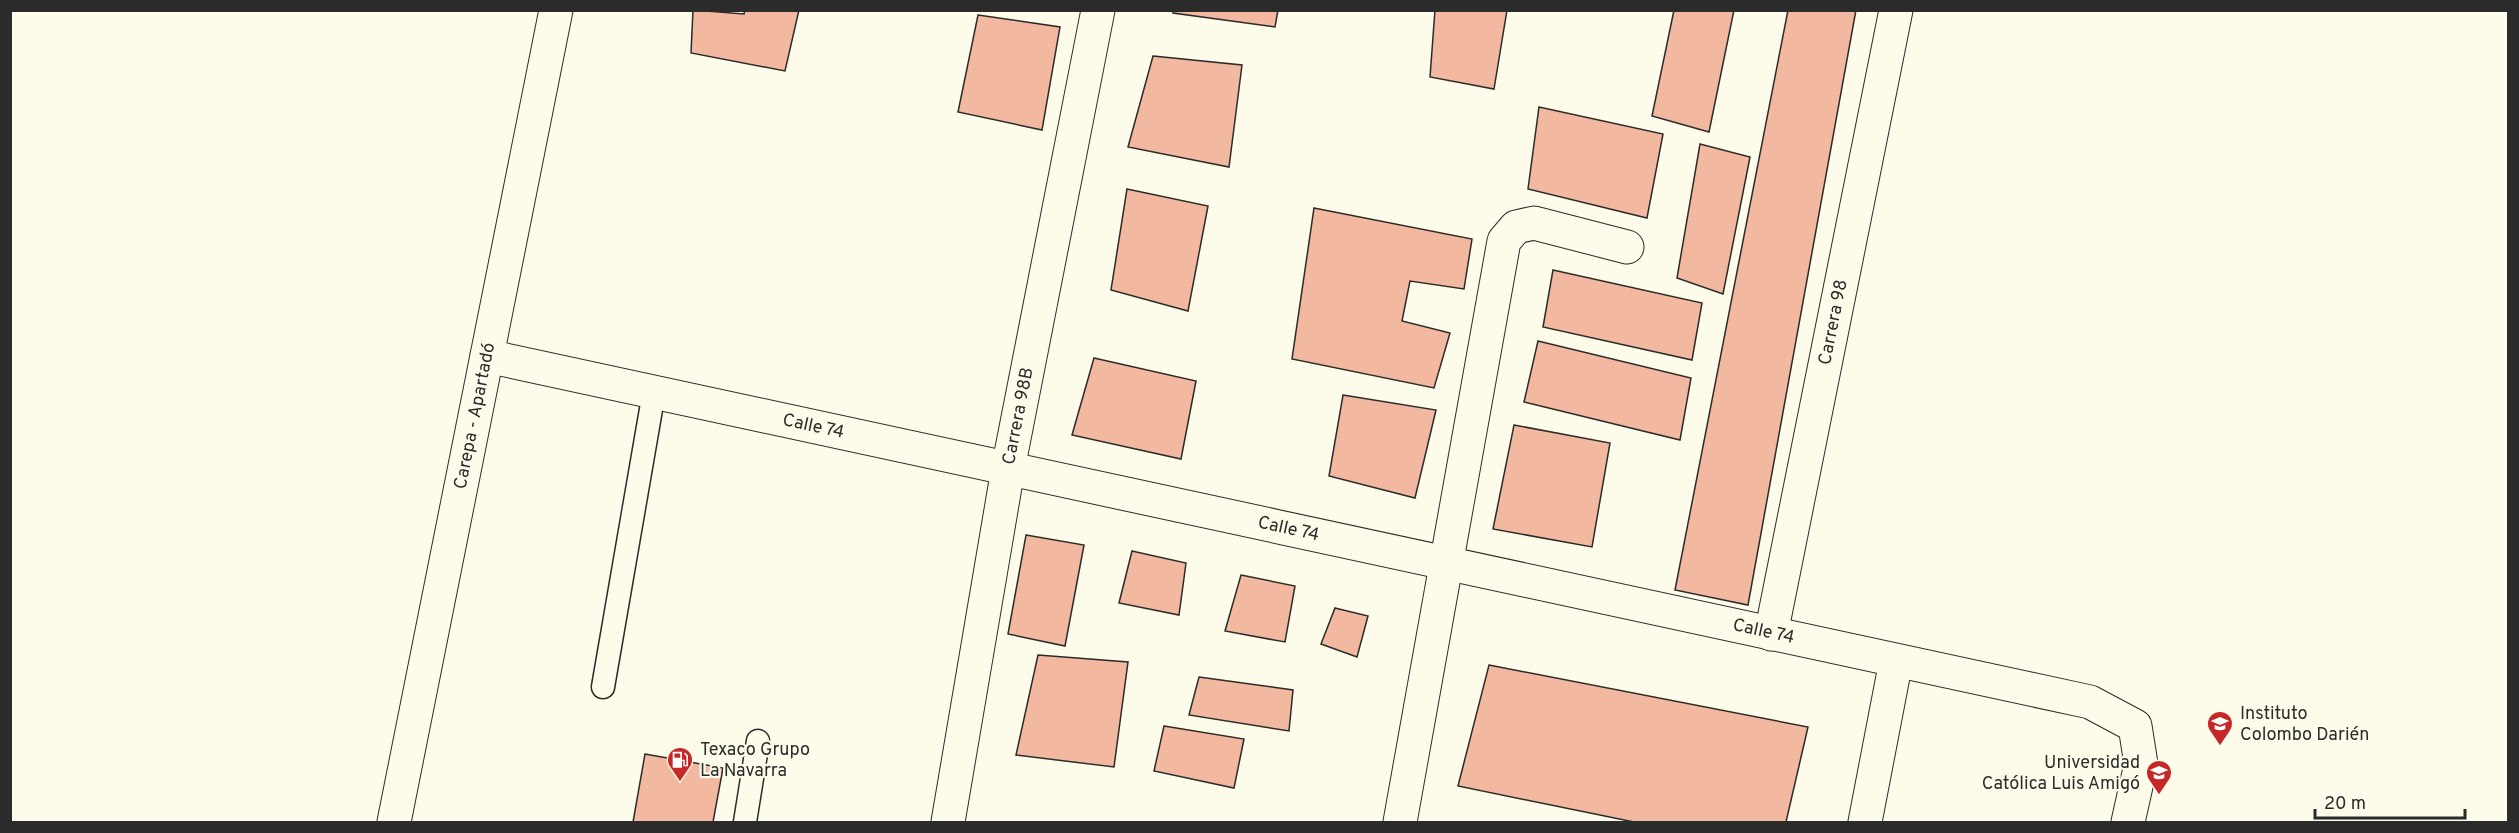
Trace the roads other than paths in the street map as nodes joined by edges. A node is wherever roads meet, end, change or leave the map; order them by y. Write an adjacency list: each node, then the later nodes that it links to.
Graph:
1 (556, 10): 5 (street, Carepa - Apartadó)
2 (1098, 10): 7 (street, Carrera 98B)
3 (1896, 10): 9 (street, Carrera 98)
4 (1627, 247): 8 (street)
5 (487, 356): 6 (street, Calle 74); 13 (street, Carepa - Apartadó)
6 (654, 392): 7 (street, Calle 74); 11 (lane)
7 (1008, 469): 8 (street, Calle 74); 15 (street, Carrera 98B)
8 (1447, 561): 9 (street, Calle 74); 16 (street)
9 (1771, 634): 10 (street, Calle 74)
10 (1896, 661): 17 (street); 18 (street, Calle 74)
11 (603, 687)
12 (758, 741): 14 (lane)
13 (394, 822)
14 (745, 822)
15 (948, 822)
16 (1400, 822)
17 (1865, 822)
18 (2128, 822)

